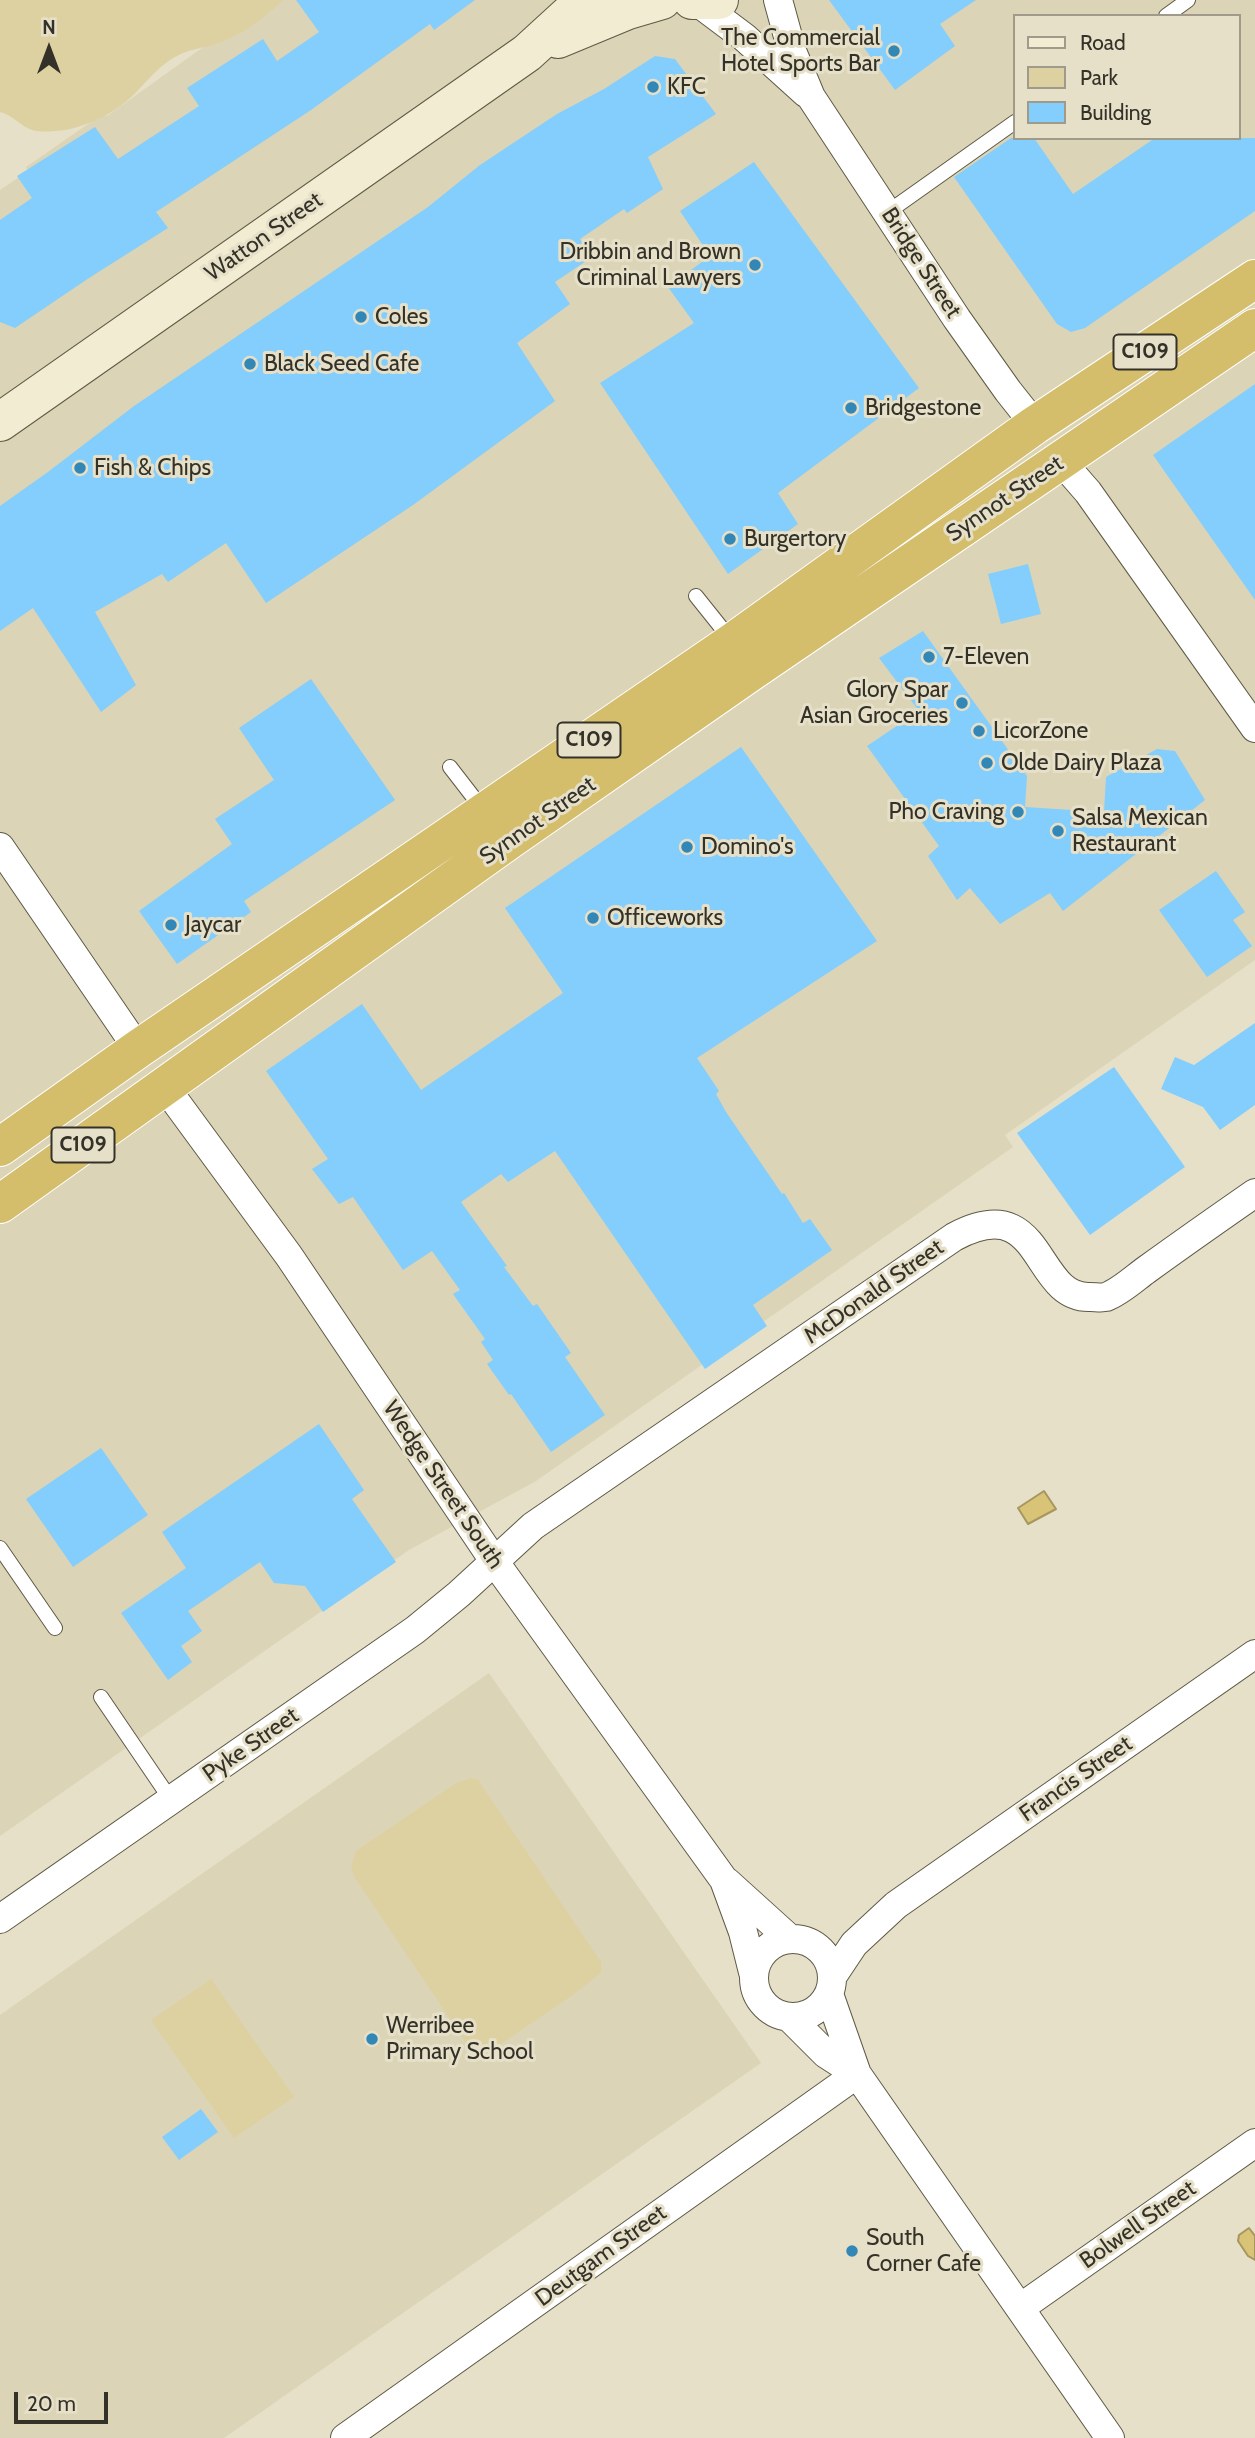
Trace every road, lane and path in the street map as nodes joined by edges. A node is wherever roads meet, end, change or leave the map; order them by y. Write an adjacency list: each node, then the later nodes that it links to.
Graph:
1 (586, 0): 6 (street, Watton Street)
2 (692, 0): 6 (street, Watton Street); 7 (street, Bridge Street)
3 (778, 0): 7 (street, Bridge Street)
4 (1188, 0): 5 (lane)
5 (1169, 14)
6 (527, 53): 12 (street, Watton Street)
7 (811, 97): 9 (street, Bridge Street)
8 (1014, 123): 9 (lane)
9 (888, 212): 13 (street, Bridge Street)
10 (1255, 279): 13 (highway, Synnot Street / C109)
11 (1255, 328): 14 (highway, Synnot Street / C109)
12 (0, 422)
13 (1035, 425): 14 (highway); 16 (highway, Synnot Street / C109)
14 (1061, 461): 16 (highway, Synnot Street / C109); 17 (street)
15 (696, 596): 16 (lane)
16 (742, 657): 19 (highway, Synnot Street / C109)
17 (1255, 728)
18 (450, 767): 19 (lane)
19 (497, 826): 21 (highway, Synnot Street / C109); 22 (highway, Synnot Street / C109)
20 (0, 847): 21 (street)
21 (138, 1049): 22 (highway); 23 (highway, Synnot Street / C109)
22 (165, 1087): 25 (highway, Synnot Street / C109); 27 (street, Wedge Street South)
23 (0, 1147)
24 (1255, 1193): 27 (street, McDonald Street)
25 (0, 1203)
26 (0, 1548): 28 (lane)
27 (494, 1561): 31 (street, Pyke Street); 32 (street, Wedge Street South)
28 (55, 1628)
29 (1255, 1654): 33 (street, Francis Street)
30 (101, 1697): 31 (lane)
31 (171, 1800): 34 (street, Pyke Street)
32 (724, 1880): 35 (street, Wedge Street South); 36 (street, Wedge Street South)
33 (896, 1905): 35 (street, Francis Street); 37 (street, Francis Street)
34 (0, 1919)
35 (799, 1940): 36 (street); 37 (street)
36 (753, 1972): 38 (street)
37 (831, 1985): 38 (street); 39 (street)
38 (790, 2018): 39 (street)
39 (857, 2074): 41 (street); 42 (street, Deutgam Street)
40 (1255, 2143): 41 (street, Bolwell Street)
41 (1020, 2308): 43 (street)
42 (345, 2438)
43 (1110, 2438)

